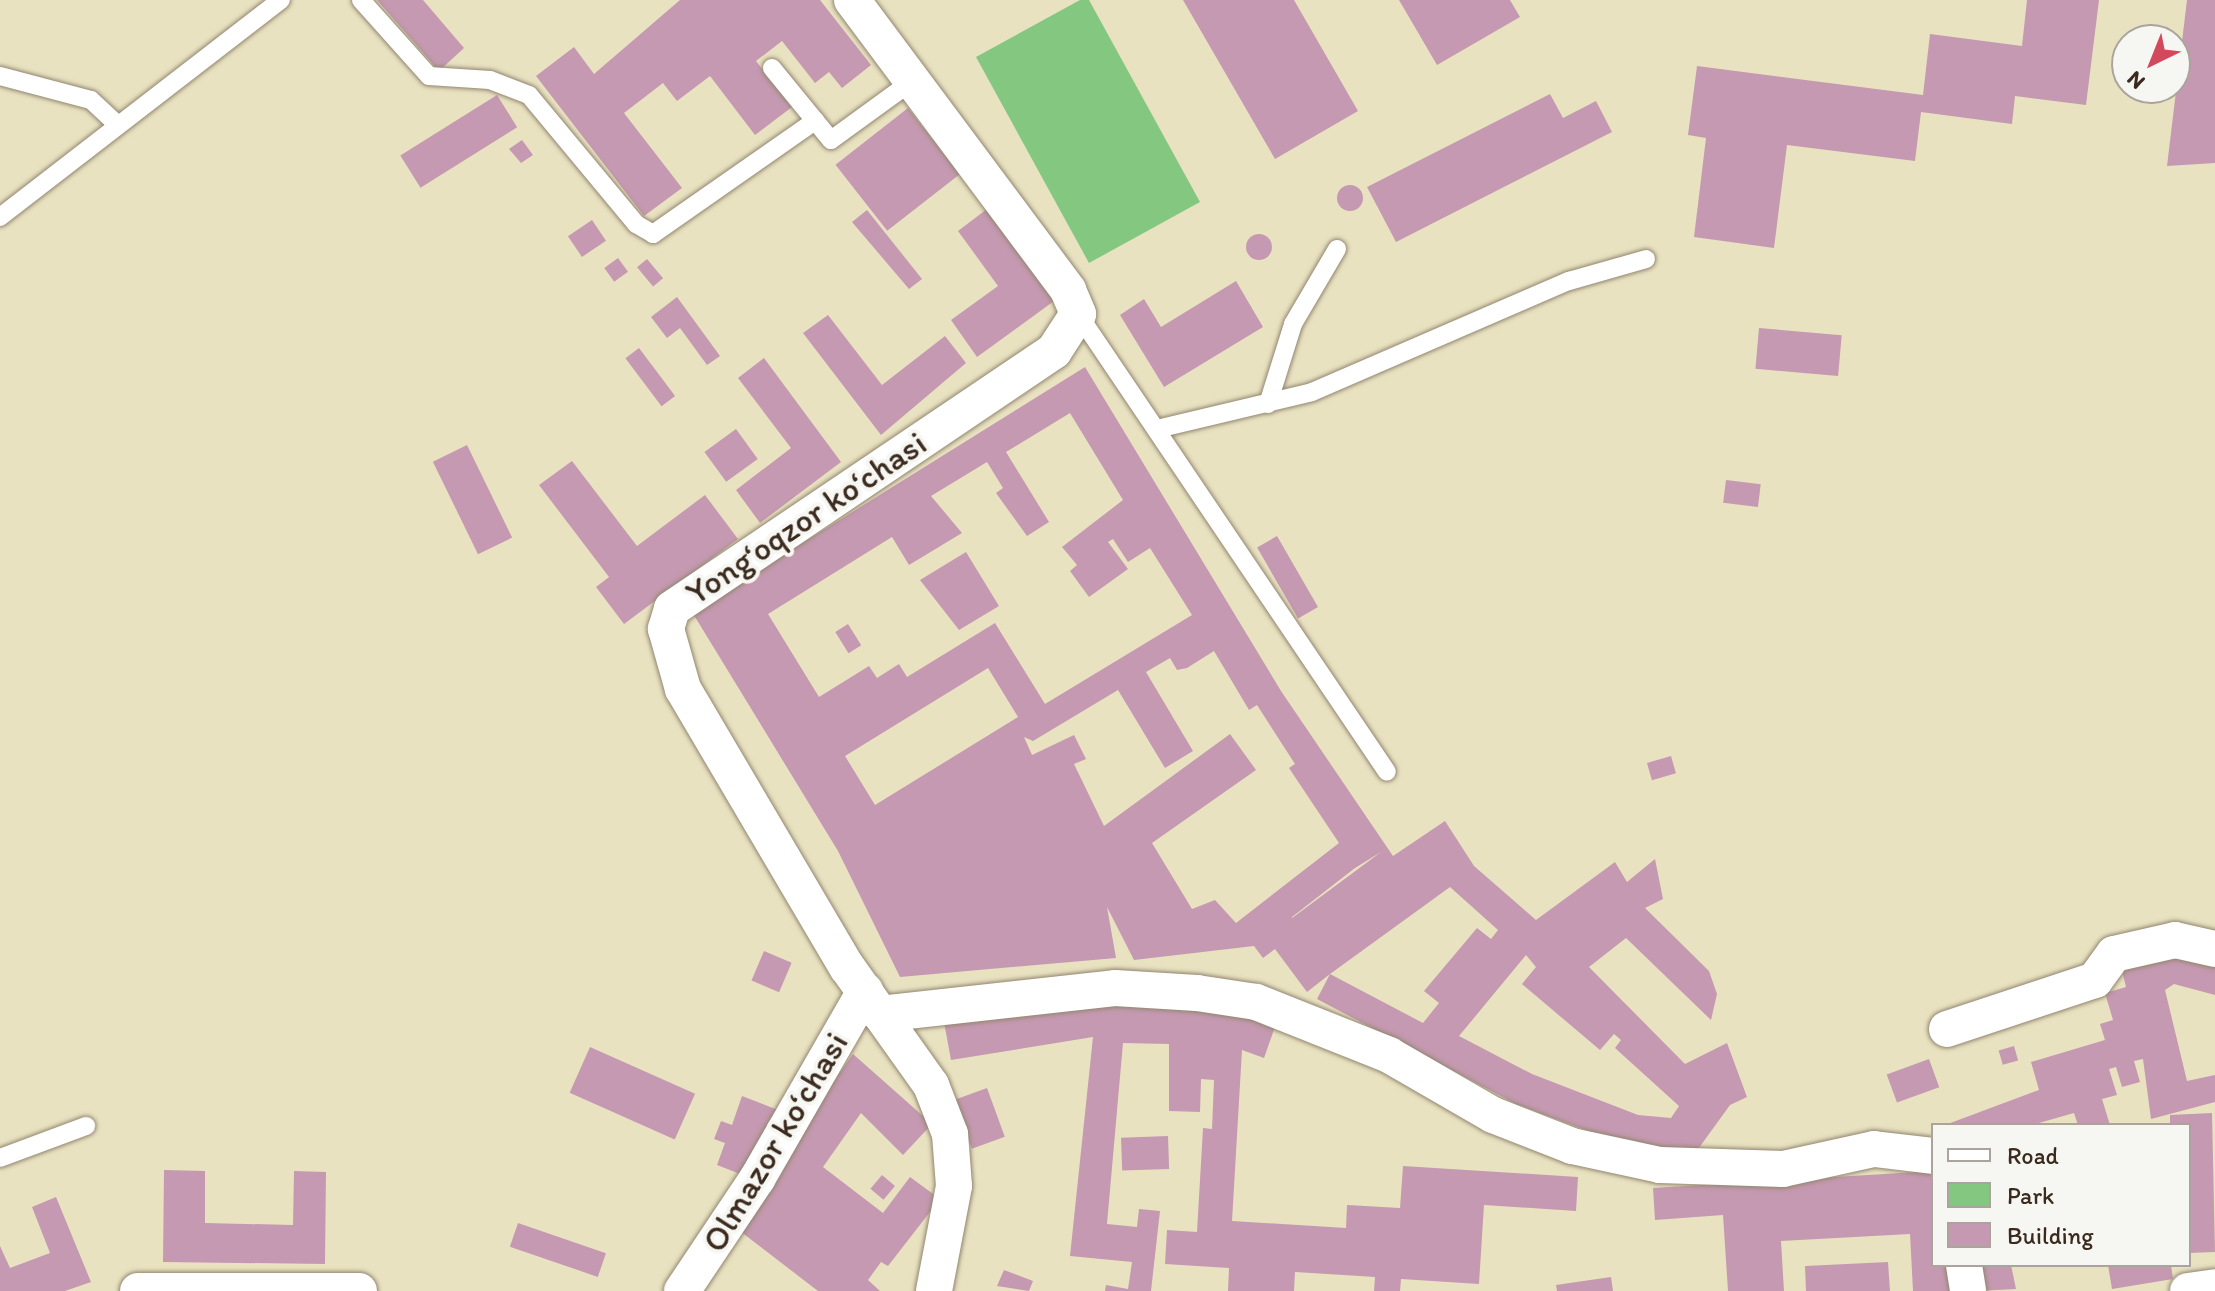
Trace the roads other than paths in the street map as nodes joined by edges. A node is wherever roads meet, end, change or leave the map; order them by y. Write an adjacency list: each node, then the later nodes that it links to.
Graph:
1 (281, 0): 8 (lane)
2 (361, 0): 7 (lane)
3 (852, 0): 6 (street)
4 (772, 68): 7 (lane)
5 (0, 76): 8 (lane)
6 (915, 79): 7 (lane); 12 (street)
7 (815, 121)
8 (117, 124): 9 (lane)
9 (0, 217)
10 (1337, 249): 13 (lane)
11 (1646, 259): 13 (lane)
12 (1078, 314): 14 (lane); 17 (street, Yongʻoqzor koʻchasi)
13 (1268, 404): 14 (lane)
14 (1157, 429): 15 (lane)
15 (1387, 772)
16 (2215, 949): 18 (street)
17 (873, 1002): 20 (street); 26 (street, Olmazor koʻchasi); 27 (street, Yongʻoqzor koʻchasi)
18 (1947, 1029)
19 (86, 1126): 21 (lane)
20 (1931, 1156)
21 (0, 1158)
22 (1964, 1267): 28 (street)
23 (2215, 1287): 29 (street)
24 (138, 1291): 25 (street)
25 (359, 1291)
26 (682, 1291)
27 (934, 1291)
28 (1968, 1291)
29 (2188, 1291)

